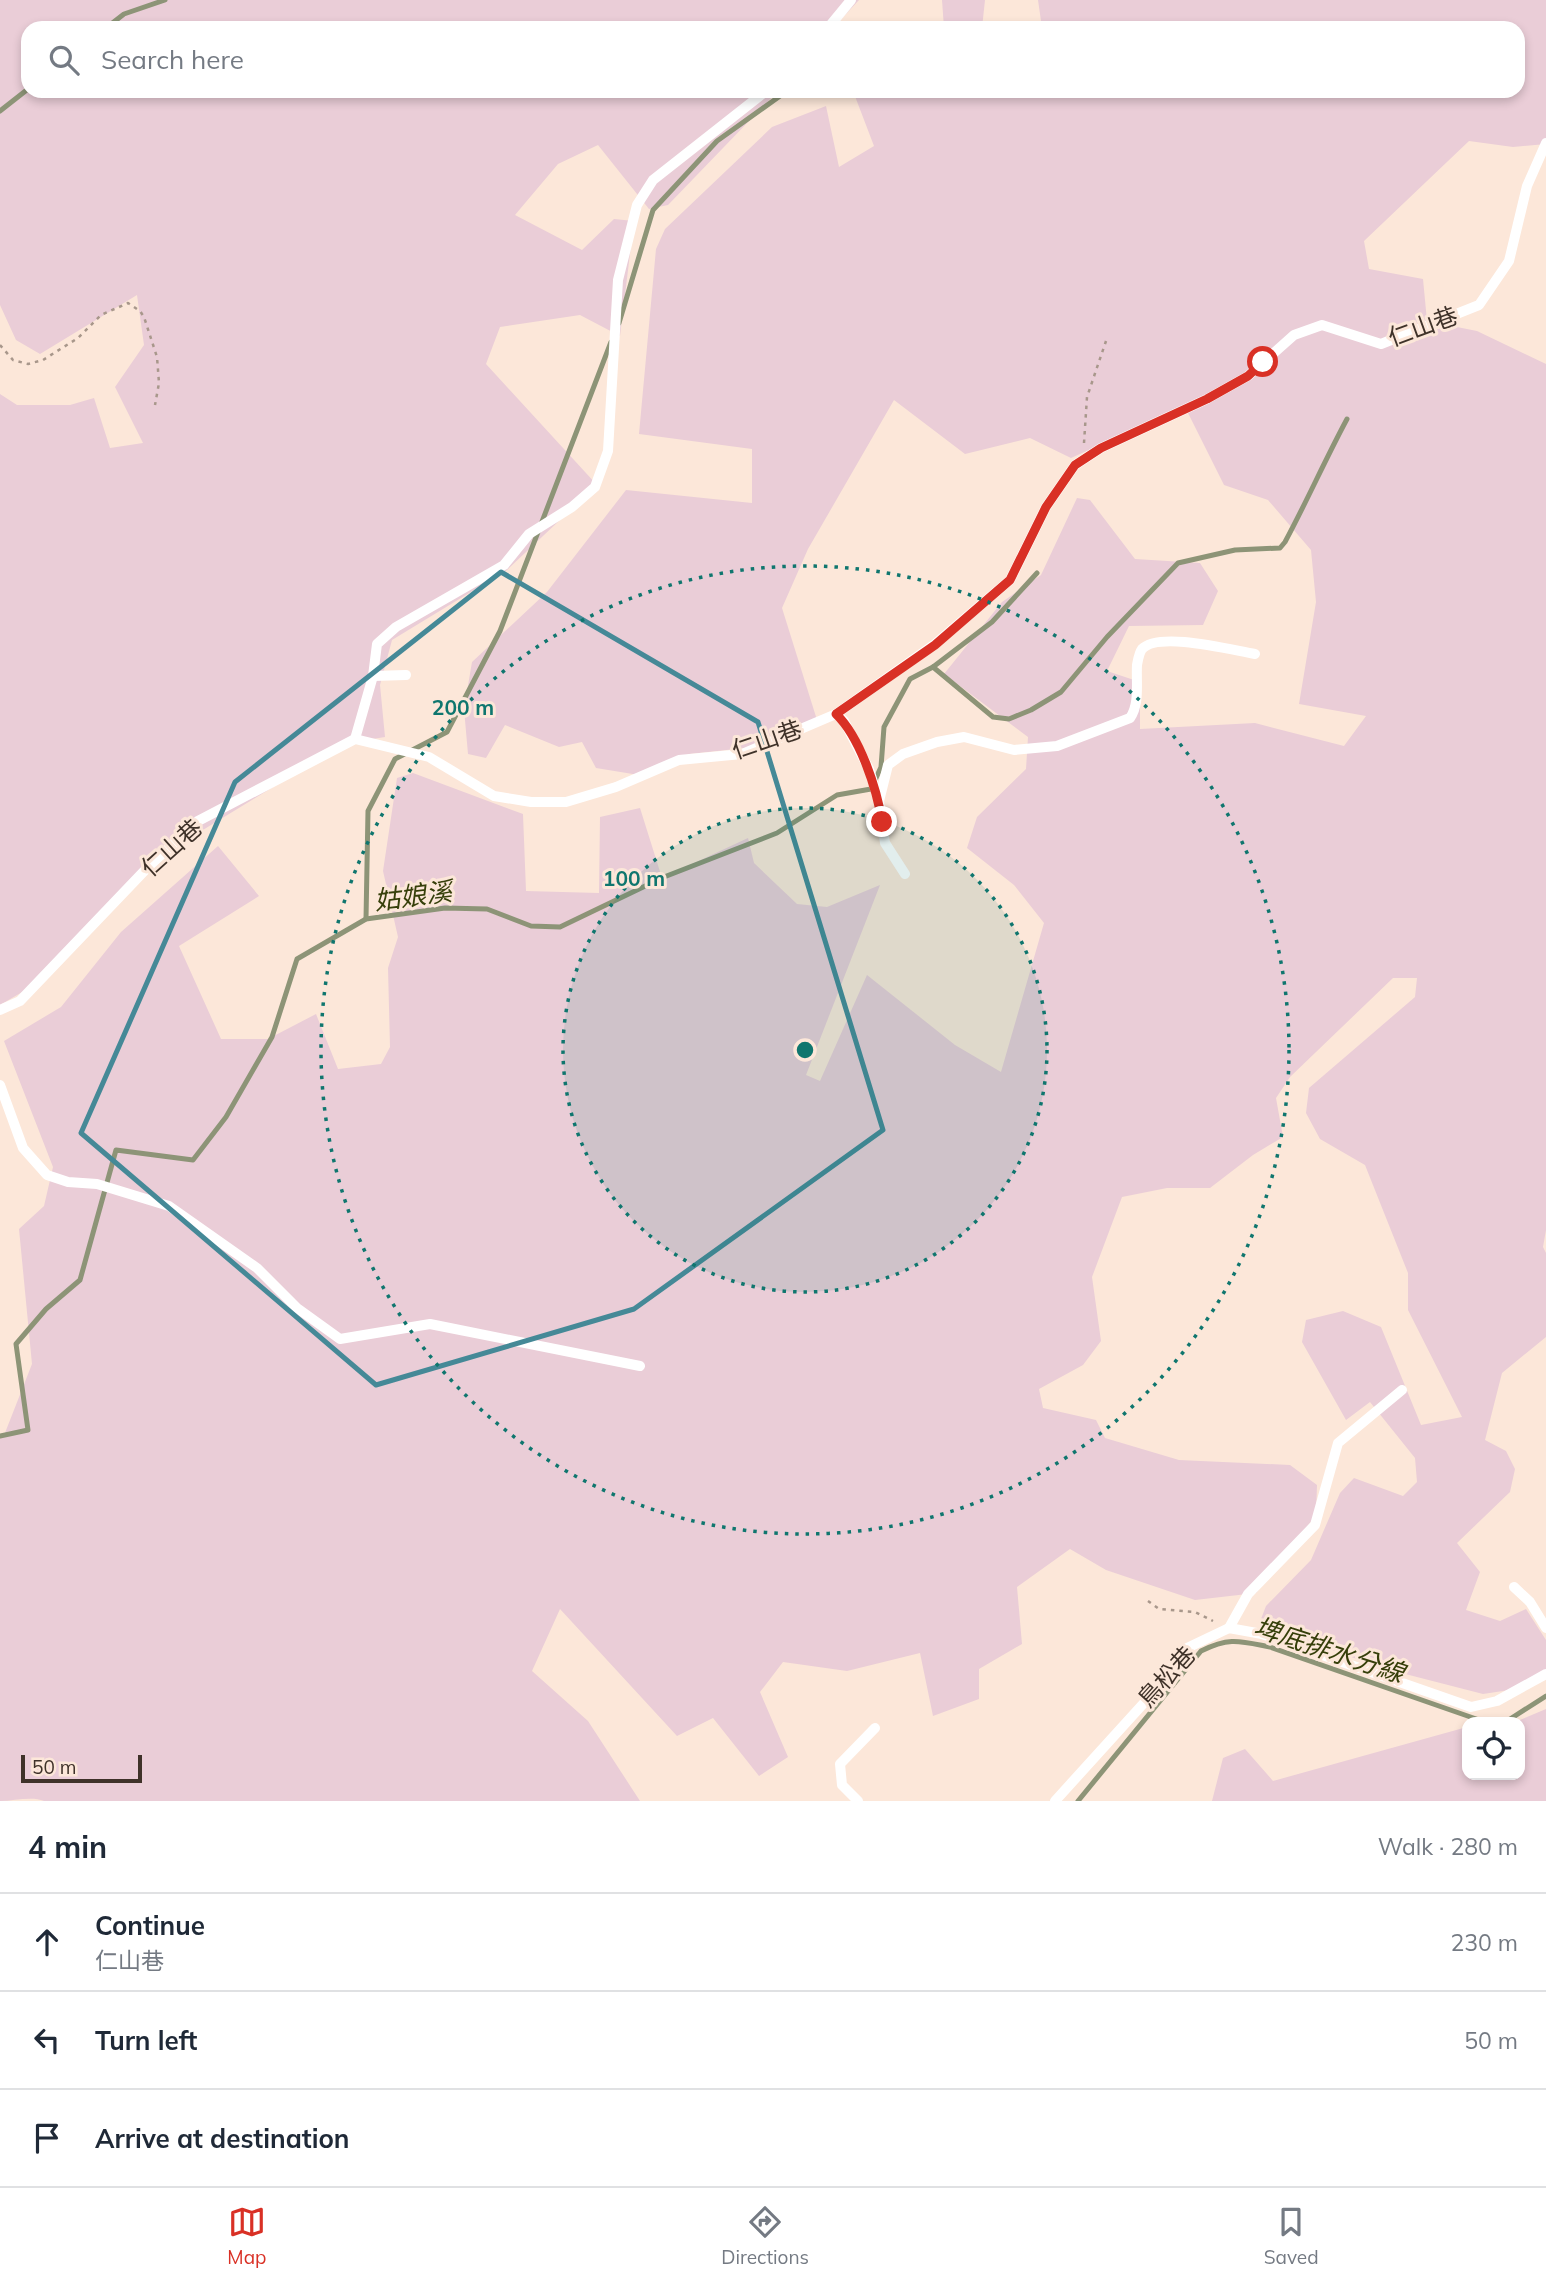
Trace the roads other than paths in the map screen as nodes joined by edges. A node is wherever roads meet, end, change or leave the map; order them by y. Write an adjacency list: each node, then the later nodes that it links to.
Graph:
1 (851, 0): 2 (lane)
2 (834, 21)
3 (757, 98): 7 (lane)
4 (1546, 144): 8 (lane, 仁山巷)
5 (1255, 654): 10 (lane)
6 (406, 675): 7 (lane)
7 (373, 676): 9 (lane)
8 (836, 714): 9 (lane, 仁山巷); 10 (lane)
9 (355, 739): 12 (lane, 仁山巷)
10 (879, 801): 11 (lane)
11 (905, 874)
12 (0, 1010)
13 (1, 1091): 14 (lane)
14 (640, 1366)
15 (1402, 1391): 17 (lane)
16 (1514, 1587): 18 (lane)
17 (1229, 1628): 19 (lane); 22 (lane, 鳥松巷)
18 (1546, 1629)
19 (1546, 1674)
20 (875, 1728): 21 (lane)
21 (858, 1801)
22 (1055, 1801)

